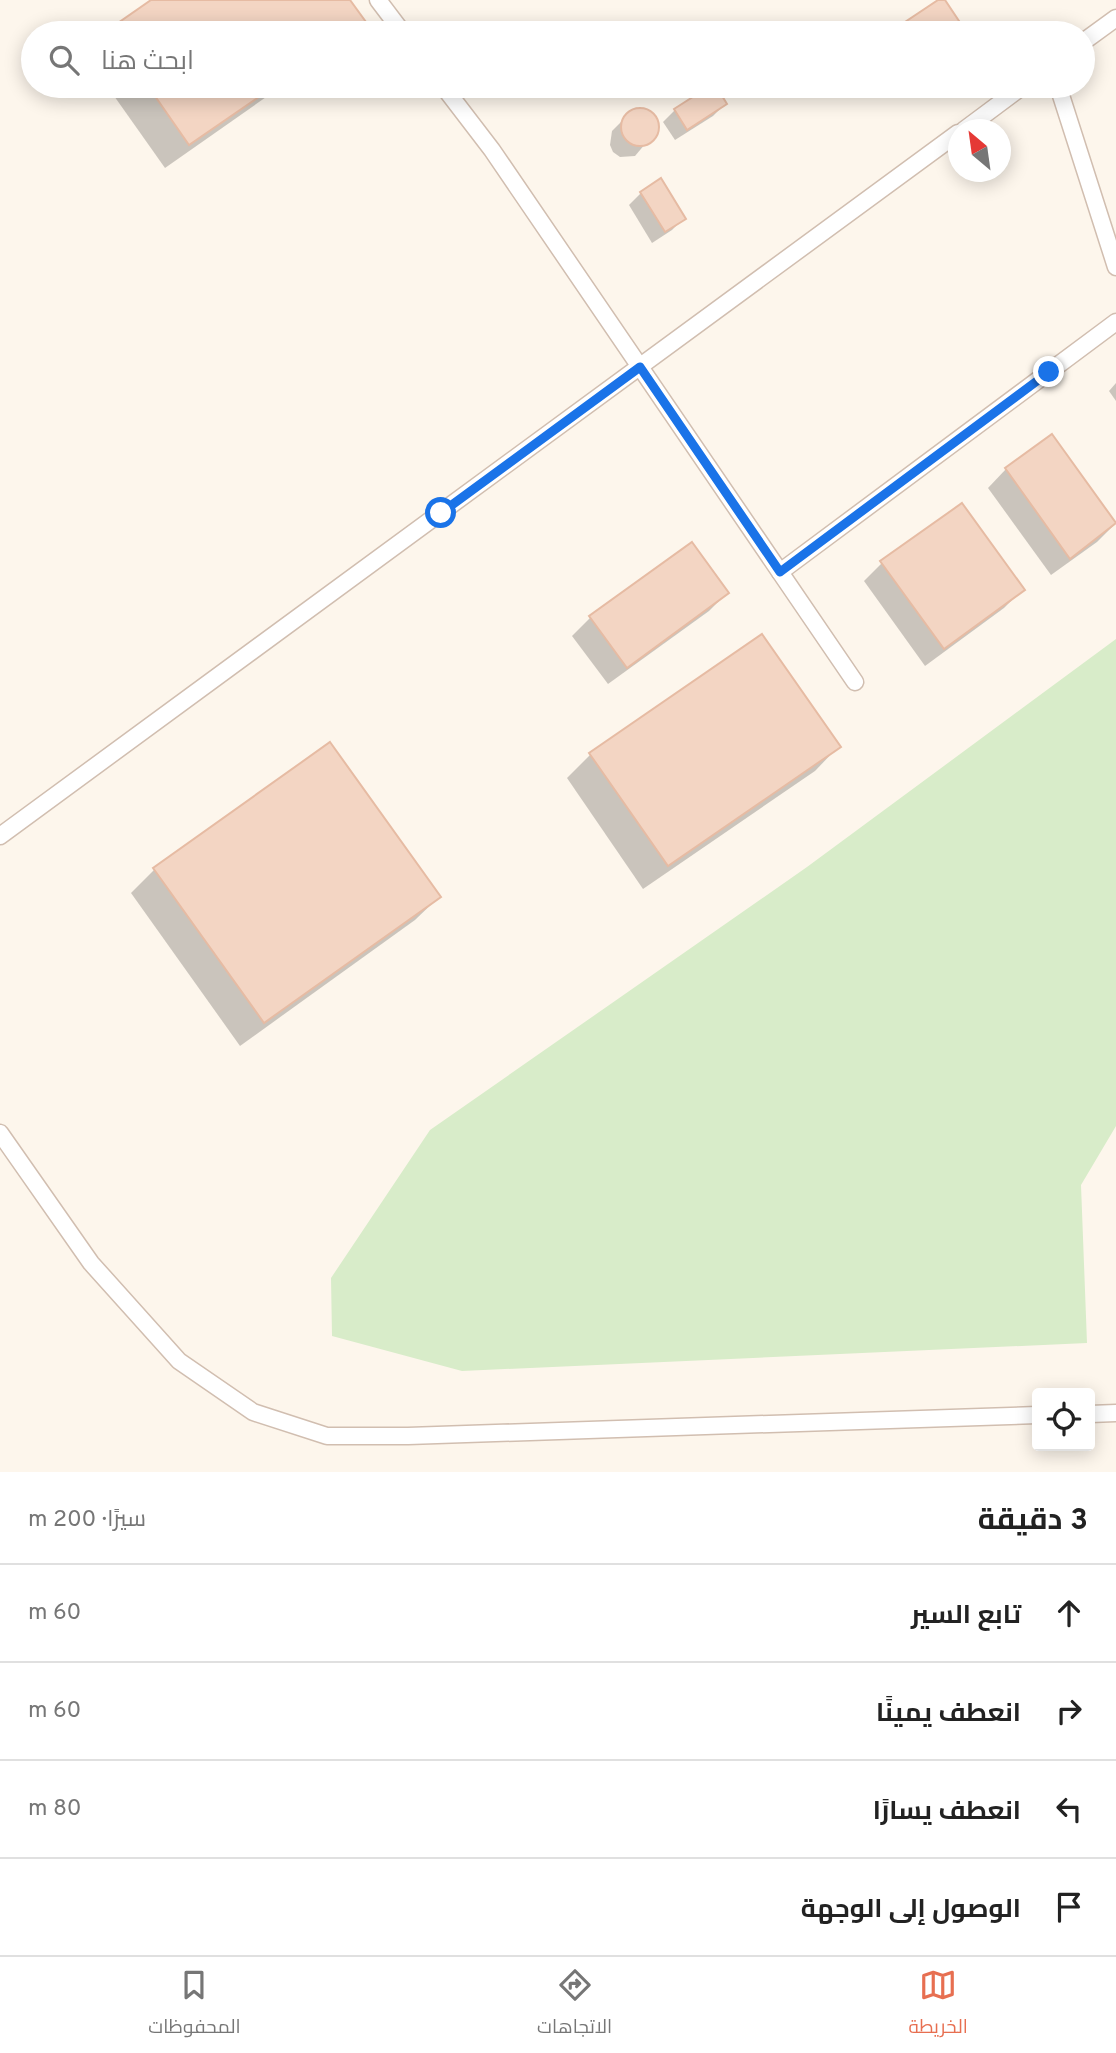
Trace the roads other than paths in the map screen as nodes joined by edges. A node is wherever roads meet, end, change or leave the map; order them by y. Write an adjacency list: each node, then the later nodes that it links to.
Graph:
1 (378, 0): 3 (lane)
2 (1116, 18): 4 (lane)
3 (394, 21)
4 (1095, 33)
5 (452, 98): 12 (lane)
6 (1007, 98): 8 (lane)
7 (1062, 98): 10 (lane)
8 (979, 119)
9 (948, 140): 12 (lane)
10 (1116, 267)
11 (1116, 322): 13 (lane)
12 (640, 367): 13 (lane); 15 (lane)
13 (780, 572): 14 (lane)
14 (855, 682)
15 (0, 836)
16 (0, 1133): 19 (lane)
17 (1116, 1413): 18 (lane)
18 (1095, 1414)
19 (1032, 1415)

